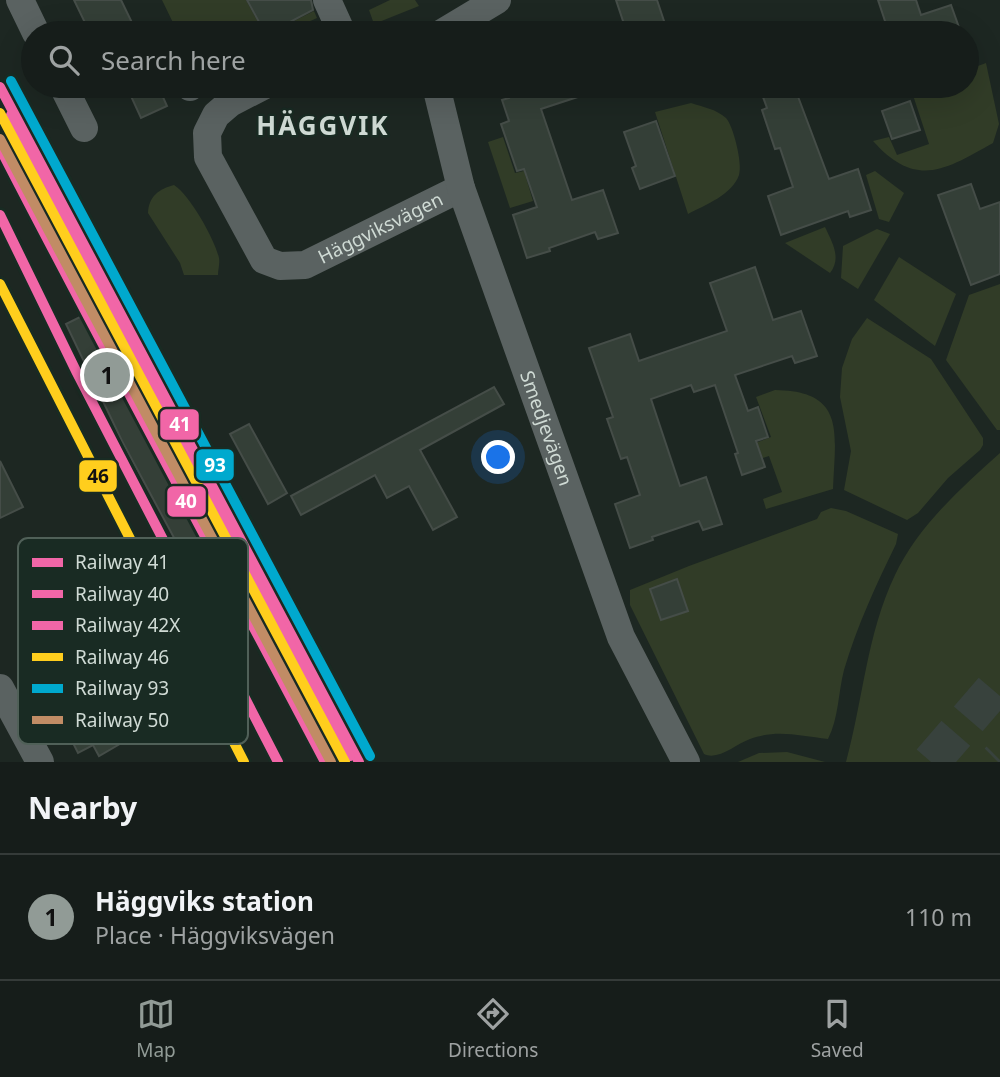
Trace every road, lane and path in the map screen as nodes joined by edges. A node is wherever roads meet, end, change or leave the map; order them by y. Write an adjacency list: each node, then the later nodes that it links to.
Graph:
1 (20, 0): 4 (street)
2 (327, 0): 5 (street)
3 (497, 0): 6 (street)
4 (30, 21)
5 (337, 21)
6 (462, 21)
7 (68, 98): 10 (street)
8 (240, 98): 11 (street, Häggviksvägen)
9 (439, 98): 11 (street, Smedjevägen)
10 (83, 128)
11 (461, 188): 16 (street, Smedjevägen)
12 (0, 688): 13 (street)
13 (18, 721)
14 (30, 744): 15 (street)
15 (40, 762)
16 (686, 762)

